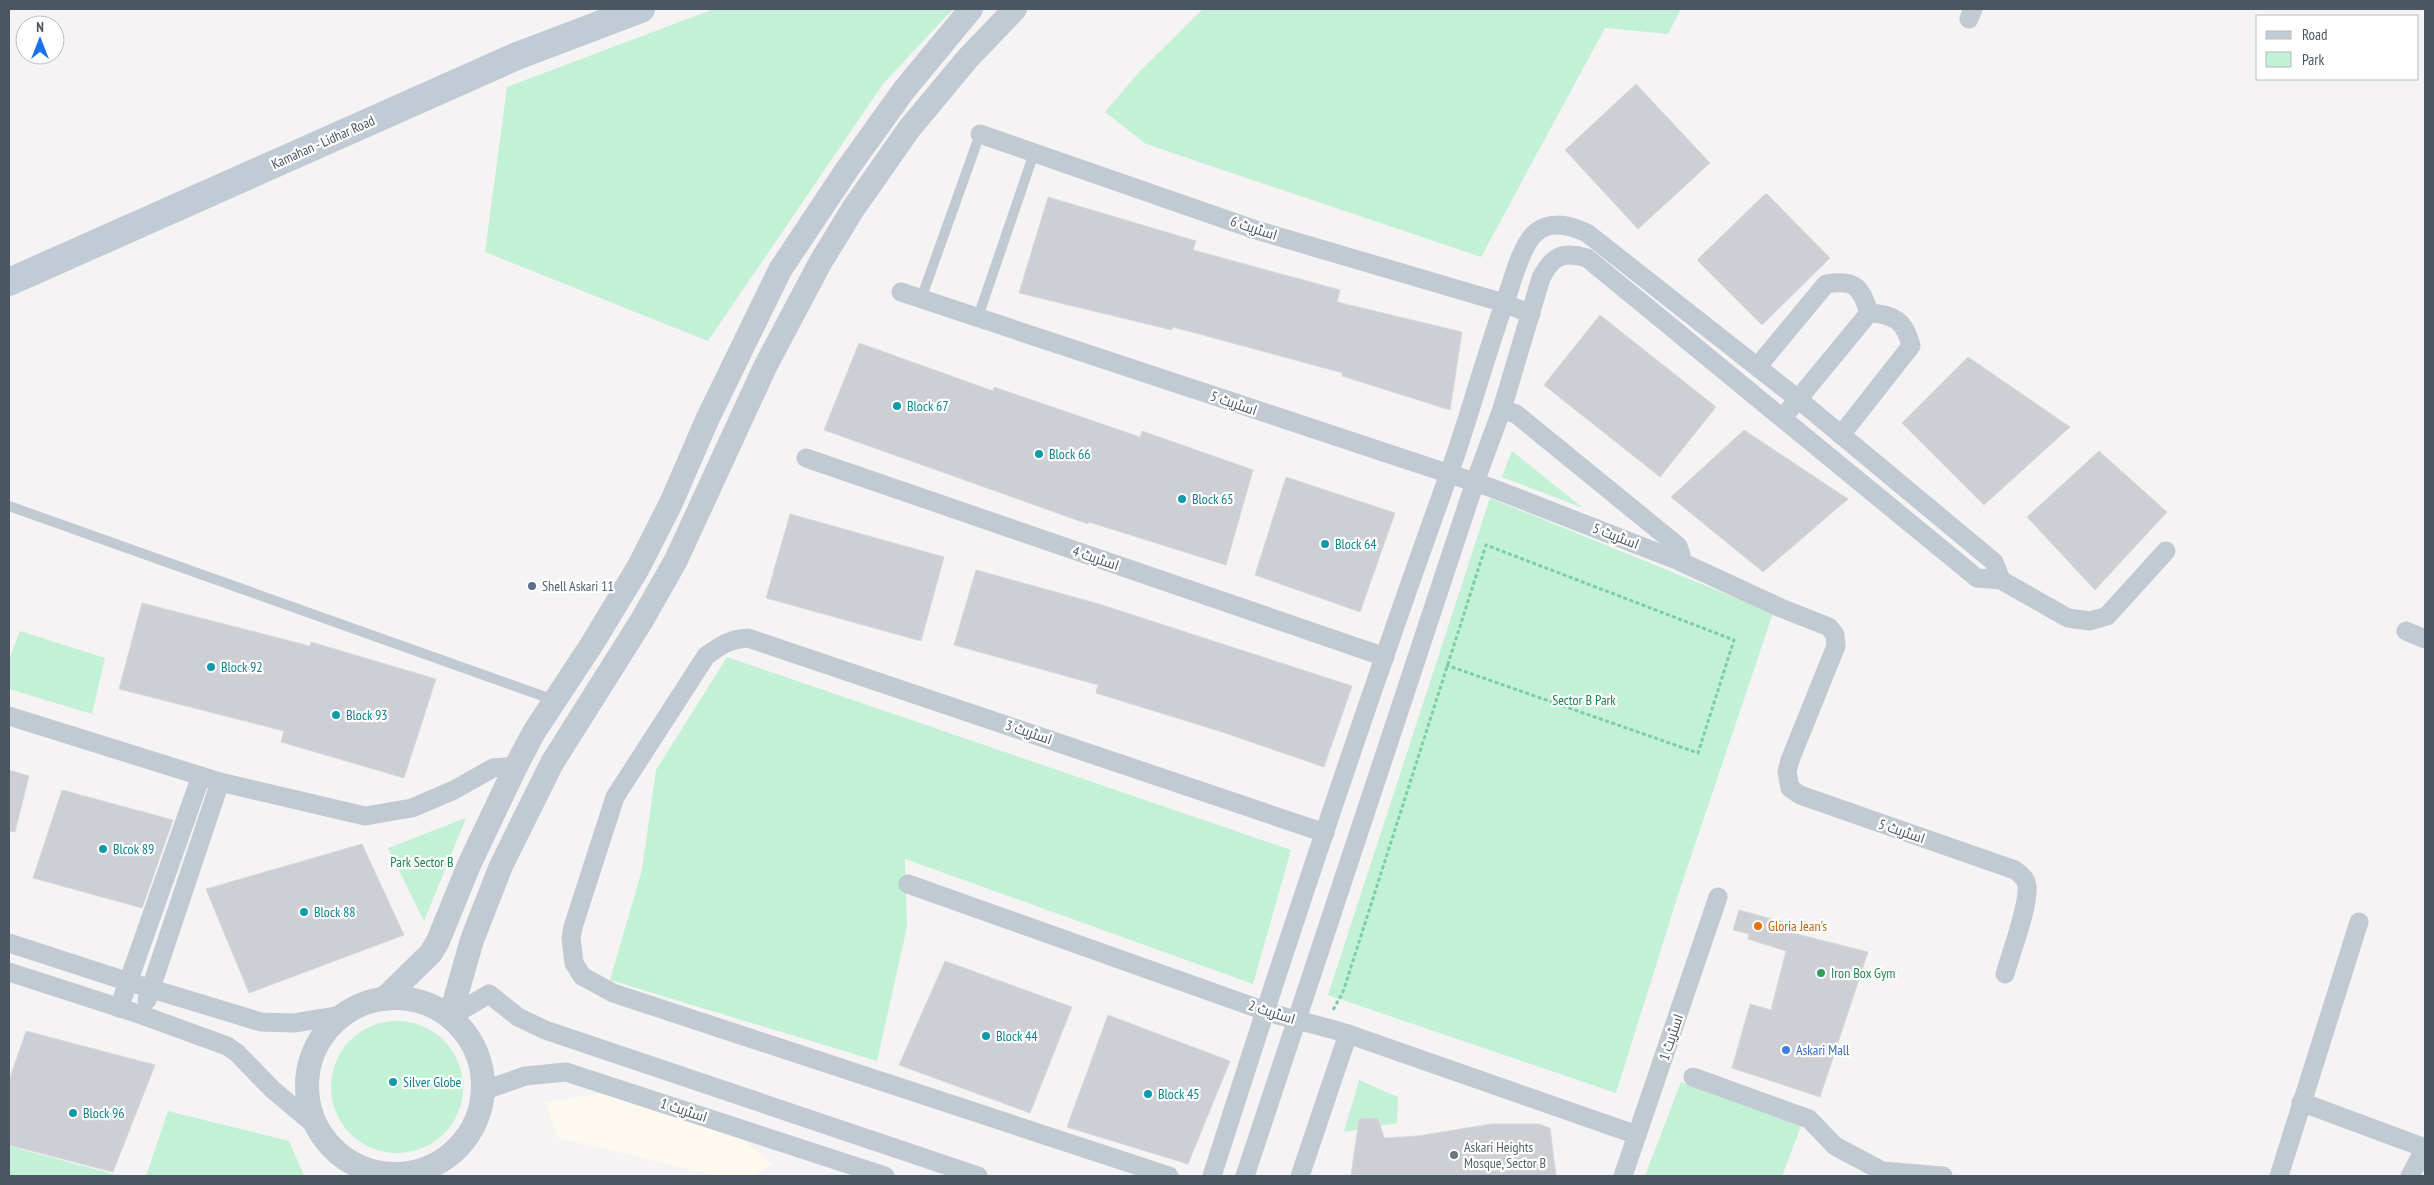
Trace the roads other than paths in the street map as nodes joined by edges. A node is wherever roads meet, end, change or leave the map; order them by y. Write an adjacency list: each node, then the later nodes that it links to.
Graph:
1 (641, 9): 8 (main road, Kamahan - Lidhar Road)
2 (971, 9): 15 (street)
3 (1015, 9): 17 (street)
4 (980, 134): 5 (street, اسٹریٹ 6); 10 (lane)
5 (1034, 153): 11 (street, اسٹریٹ 6); 14 (lane)
6 (1552, 225): 7 (street); 11 (street); 16 (street)
7 (1559, 256): 13 (street); 20 (street)
8 (9, 282)
9 (901, 292): 10 (street, اسٹریٹ 5)
10 (921, 299): 14 (street, اسٹریٹ 5)
11 (1504, 302): 13 (street, اسٹریٹ 6); 23 (street)
12 (1869, 313): 16 (street); 18 (street); 21 (street)
13 (1531, 314): 19 (street)
14 (978, 317): 23 (street, اسٹریٹ 5)
15 (740, 356): 17 (street); 32 (street)
16 (1758, 366): 18 (street)
17 (765, 367): 51 (street)
18 (1798, 399): 20 (street); 21 (street)
19 (1502, 409): 24 (street); 27 (street)
20 (1783, 417): 28 (street)
21 (1842, 435): 28 (street)
22 (806, 458): 31 (street, اسٹریٹ 4)
23 (1449, 474): 24 (street, اسٹریٹ 5); 31 (street)
24 (1475, 482): 27 (street, اسٹریٹ 5); 52 (street)
25 (9, 506): 32 (lane)
26 (2166, 551): 28 (street)
27 (1679, 561): 43 (street, اسٹریٹ 5)
28 (2000, 580)
29 (2406, 631): 30 (street)
30 (2425, 639)
31 (1385, 657): 37 (street)
32 (555, 701): 34 (street)
33 (9, 716): 35 (street)
34 (516, 766): 36 (street); 46 (street)
35 (201, 776): 36 (street); 44 (street)
36 (220, 782): 45 (street)
37 (1325, 832): 48 (street); 65 (street, اسٹریٹ 3)
38 (908, 884): 48 (street, اسٹریٹ 2)
39 (1718, 897): 58 (street, اسٹریٹ 1)
40 (2358, 922): 56 (street)
41 (9, 943): 44 (street)
42 (9, 972): 47 (street)
43 (2005, 974)
44 (129, 982): 45 (street); 47 (street)
45 (150, 989): 49 (street); 50 (street)
46 (384, 999): 49 (street); 51 (street)
47 (119, 1008): 50 (street)
48 (1265, 1011): 52 (street, اسٹریٹ 2); 66 (street)
49 (344, 1014): 57 (street)
50 (142, 1015): 57 (street)
51 (450, 1017): 55 (street); 64 (street)
52 (1296, 1022): 53 (street, اسٹریٹ 2); 67 (street)
53 (1348, 1034): 58 (street, اسٹریٹ 2); 68 (street)
54 (1693, 1077): 70 (street)
55 (483, 1091): 61 (street); 63 (street, اسٹریٹ 1)
56 (2301, 1102): 60 (street); 71 (street)
57 (315, 1125): 59 (street)
58 (1637, 1135): 69 (street, اسٹریٹ 1)
59 (329, 1145): 61 (street); 62 (street)
60 (2425, 1148): 72 (street)
61 (416, 1174)
62 (337, 1176)
63 (884, 1176)
64 (978, 1176)
65 (1169, 1176)
66 (1212, 1176)
67 (1245, 1176)
68 (1300, 1176)
69 (1623, 1176)
70 (1943, 1176)
71 (2279, 1176)
72 (2410, 1176)

